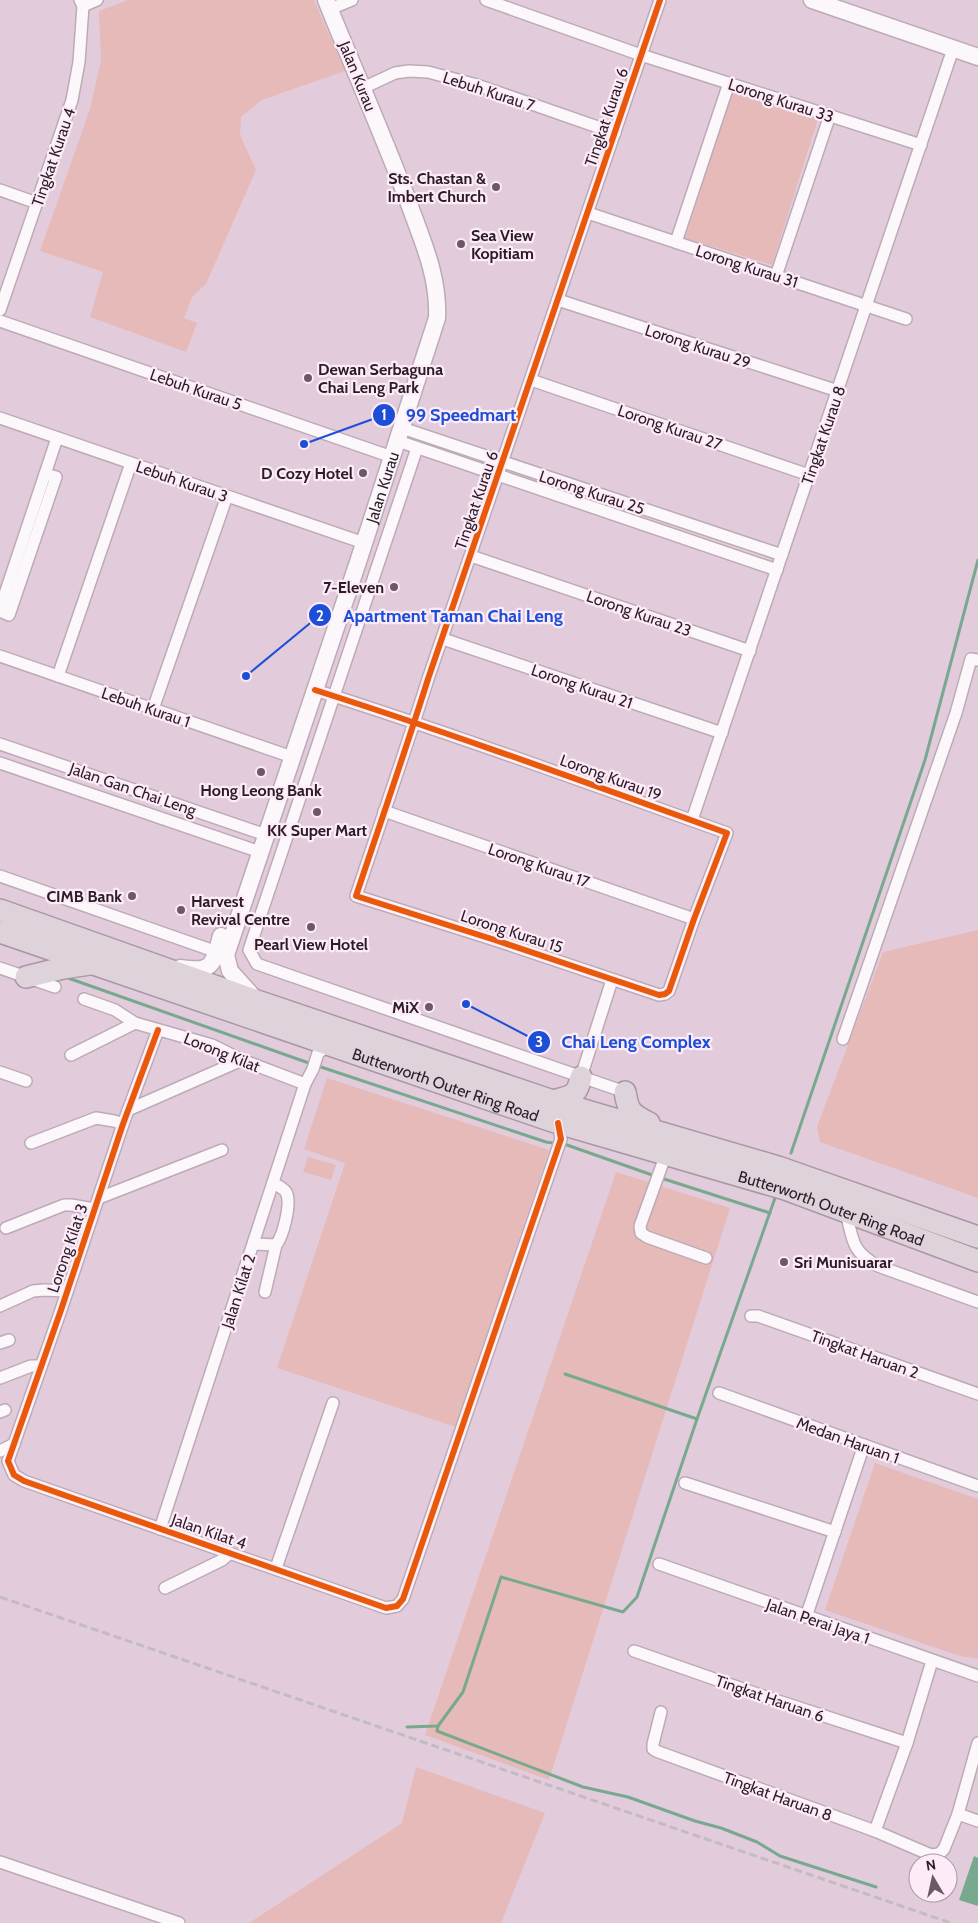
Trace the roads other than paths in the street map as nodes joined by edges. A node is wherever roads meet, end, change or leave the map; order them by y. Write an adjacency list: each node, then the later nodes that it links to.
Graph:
1 (97, 0): 6 (street)
2 (352, 0): 7 (street)
3 (486, 0): 9 (street, Lorong Kurau 33)
4 (660, 0): 9 (street, Tingkat Kurau 6)
5 (812, 0): 8 (street)
6 (82, 3): 17 (street, Tingkat Kurau 4)
7 (328, 4): 12 (street, Jalan Kurau)
8 (953, 49): 10 (street); 15 (street, Tingkat Kurau 8)
9 (641, 54): 11 (street, Lorong Kurau 33); 14 (street, Tingkat Kurau 6)
10 (978, 57)
11 (730, 83): 13 (street, Lorong Kurau 33); 19 (street)
12 (363, 88): 14 (street, Lebuh Kurau 7); 30 (street, Jalan Kurau)
13 (830, 115): 15 (street, Lorong Kurau 33); 20 (street)
14 (615, 133): 18 (street, Tingkat Kurau 6)
15 (921, 145): 22 (street, Tingkat Kurau 8)
16 (0, 190): 17 (street)
17 (37, 203): 23 (street, Tingkat Kurau 4)
18 (588, 213): 19 (street, Lorong Kurau 31); 21 (street, Tingkat Kurau 6)
19 (676, 242): 20 (street, Lorong Kurau 31)
20 (776, 276): 22 (street, Lorong Kurau 31)
21 (558, 300): 26 (street, Tingkat Kurau 6); 27 (street, Lorong Kurau 29)
22 (866, 306): 24 (street, Lorong Kurau 31); 27 (street, Tingkat Kurau 8)
23 (0, 310)
24 (906, 319)
25 (0, 321): 30 (street, Lebuh Kurau 5)
26 (531, 380): 32 (street, Tingkat Kurau 6); 34 (street, Lorong Kurau 27)
27 (838, 391): 34 (street, Tingkat Kurau 8)
28 (0, 418): 29 (street, Lebuh Kurau 3)
29 (57, 438): 33 (street, Lebuh Kurau 3); 41 (street)
30 (397, 442): 31 (street, Lorong Kurau 25); 32 (street, Lorong Kurau 25); 37 (street, Jalan Kurau)
31 (417, 448): 35 (street, Lorong Kurau 25); 48 (street, Jalan Kurau)
32 (503, 462): 35 (street, Tingkat Kurau 6); 39 (street, Lorong Kurau 25)
33 (131, 463): 36 (street, Lebuh Kurau 3); 46 (street)
34 (809, 475): 39 (street, Tingkat Kurau 8)
35 (498, 476): 38 (street, Tingkat Kurau 6); 40 (street, Lorong Kurau 25)
36 (227, 496): 37 (street, Lebuh Kurau 3); 49 (street)
37 (364, 543): 47 (street, Jalan Kurau)
38 (471, 556): 42 (street, Tingkat Kurau 6); 43 (street, Lorong Kurau 23)
39 (782, 556): 40 (street, Tingkat Kurau 8)
40 (777, 570): 43 (street, Tingkat Kurau 8)
41 (0, 610)
42 (443, 639): 50 (street, Tingkat Kurau 6); 51 (street, Lorong Kurau 21)
43 (750, 650): 51 (street, Tingkat Kurau 8)
44 (0, 656): 46 (street, Lebuh Kurau 1)
45 (975, 660): 78 (street)
46 (58, 676): 49 (street, Lebuh Kurau 1)
47 (315, 690): 48 (street, Lorong Kurau 19); 53 (street, Jalan Kurau)
48 (335, 696): 50 (street, Lorong Kurau 19); 56 (street, Jalan Kurau)
49 (153, 709): 53 (street, Lebuh Kurau 1)
50 (414, 723): 57 (street, Tingkat Kurau 6); 58 (street, Lorong Kurau 19)
51 (722, 733): 58 (street, Tingkat Kurau 8)
52 (0, 744): 59 (street, Jalan Gan Chai Leng)
53 (292, 757): 55 (street, Jalan Kurau)
54 (0, 763): 60 (street, Jalan Gan Chai Leng)
55 (278, 799): 56 (street); 59 (street, Jalan Kurau)
56 (298, 805): 83 (street, Jalan Kurau)
57 (384, 811): 62 (street, Tingkat Kurau 6); 64 (street, Lorong Kurau 17)
58 (692, 820): 64 (street, Lorong Kurau 19)
59 (266, 835): 60 (street, Jalan Kurau)
60 (258, 858): 66 (street, Jalan Kurau); 75 (street, Jalan Kurau)
61 (0, 876): 66 (street)
62 (356, 896): 71 (street, Lorong Kurau 15)
63 (0, 910): 68 (highway, Butterworth Outer Ring Road)
64 (694, 919): 73 (street, Lorong Kurau 19)
65 (0, 932): 67 (highway, Butterworth Outer Ring Road)
66 (216, 952): 68 (street, Jalan Kurau)
67 (92, 964): 70 (highway); 79 (highway, Butterworth Outer Ring Road)
68 (158, 965): 75 (highway, Butterworth Outer Ring Road)
69 (0, 968): 70 (street)
70 (26, 977): 72 (street)
71 (612, 980): 73 (street, Lorong Kurau 15); 83 (street)
72 (55, 987)
73 (659, 995)
74 (84, 999): 76 (street, Lorong Kilat)
75 (257, 1001): 87 (highway, Butterworth Outer Ring Road)
76 (135, 1023): 77 (street, Lorong Kilat); 80 (street)
77 (158, 1030): 81 (street, Lorong Kilat); 88 (street, Lorong Kilat 3)
78 (843, 1039)
79 (318, 1053): 85 (street, Jalan Kilat 2); 90 (highway, Butterworth Outer Ring Road)
80 (71, 1054)
81 (242, 1060): 85 (street, Lorong Kilat); 88 (street)
82 (0, 1072): 84 (street)
83 (581, 1077): 86 (street); 87 (highway)
84 (26, 1081)
85 (305, 1084): 95 (street, Jalan Kilat 2)
86 (625, 1092): 91 (highway)
87 (553, 1101): 91 (highway, Butterworth Outer Ring Road)
88 (128, 1110): 89 (street, Lorong Kilat 3)
89 (123, 1124): 92 (street); 96 (street, Lorong Kilat 3)
90 (558, 1139): 94 (highway, Butterworth Outer Ring Road); 125 (street, Jalan Kilat 4)
91 (684, 1139): 100 (highway, Butterworth Outer Ring Road)
92 (31, 1143)
93 (222, 1150): 96 (street)
94 (666, 1154): 98 (highway, Butterworth Outer Ring Road); 103 (street)
95 (273, 1183): 101 (street, Jalan Kilat 2); 102 (street)
96 (99, 1198): 97 (street, Lorong Kilat 3)
97 (94, 1209): 99 (street); 105 (street, Lorong Kilat 3)
98 (846, 1212): 104 (highway, Butterworth Outer Ring Road); 107 (street)
99 (6, 1228)
100 (978, 1237)
101 (254, 1244): 102 (street); 121 (street, Jalan Kilat 2)
102 (276, 1245): 106 (street)
103 (706, 1258)
104 (978, 1261)
105 (66, 1291): 108 (street); 110 (street, Lorong Kilat 3)
106 (265, 1292)
107 (978, 1302)
108 (0, 1306)
109 (751, 1316): 113 (street, Tingkat Haruan 2)
110 (41, 1366): 111 (street); 115 (street, Lorong Kilat 3)
111 (0, 1378)
112 (719, 1393): 116 (street, Medan Haruan 1)
113 (978, 1394)
114 (333, 1403): 125 (street)
115 (14, 1444): 117 (street); 118 (street, Lorong Kilat 3)
116 (864, 1445): 120 (street, Medan Haruan 1); 122 (street)
117 (0, 1451)
118 (14, 1475): 121 (street, Jalan Kilat 4)
119 (685, 1483): 122 (street)
120 (978, 1486)
121 (160, 1529): 123 (street, Jalan Kilat 4)
122 (834, 1532): 127 (street)
123 (230, 1553): 125 (street, Jalan Kilat 4); 126 (street)
124 (659, 1564): 127 (street, Jalan Perai Jaya 1)
125 (276, 1568)
126 (165, 1588)
127 (806, 1617): 129 (street, Jalan Perai Jaya 1)
128 (634, 1651): 132 (street, Tingkat Haruan 6)
129 (932, 1661): 130 (street, Jalan Perai Jaya 1); 132 (street)
130 (978, 1676)
131 (661, 1712): 136 (street, Tingkat Haruan 8)
132 (907, 1743): 136 (street)
133 (978, 1743): 134 (street)
134 (958, 1814): 135 (street); 136 (street, Tingkat Haruan 8)
135 (978, 1821)
136 (875, 1831)
137 (0, 1862): 138 (street)
138 (178, 1923)

